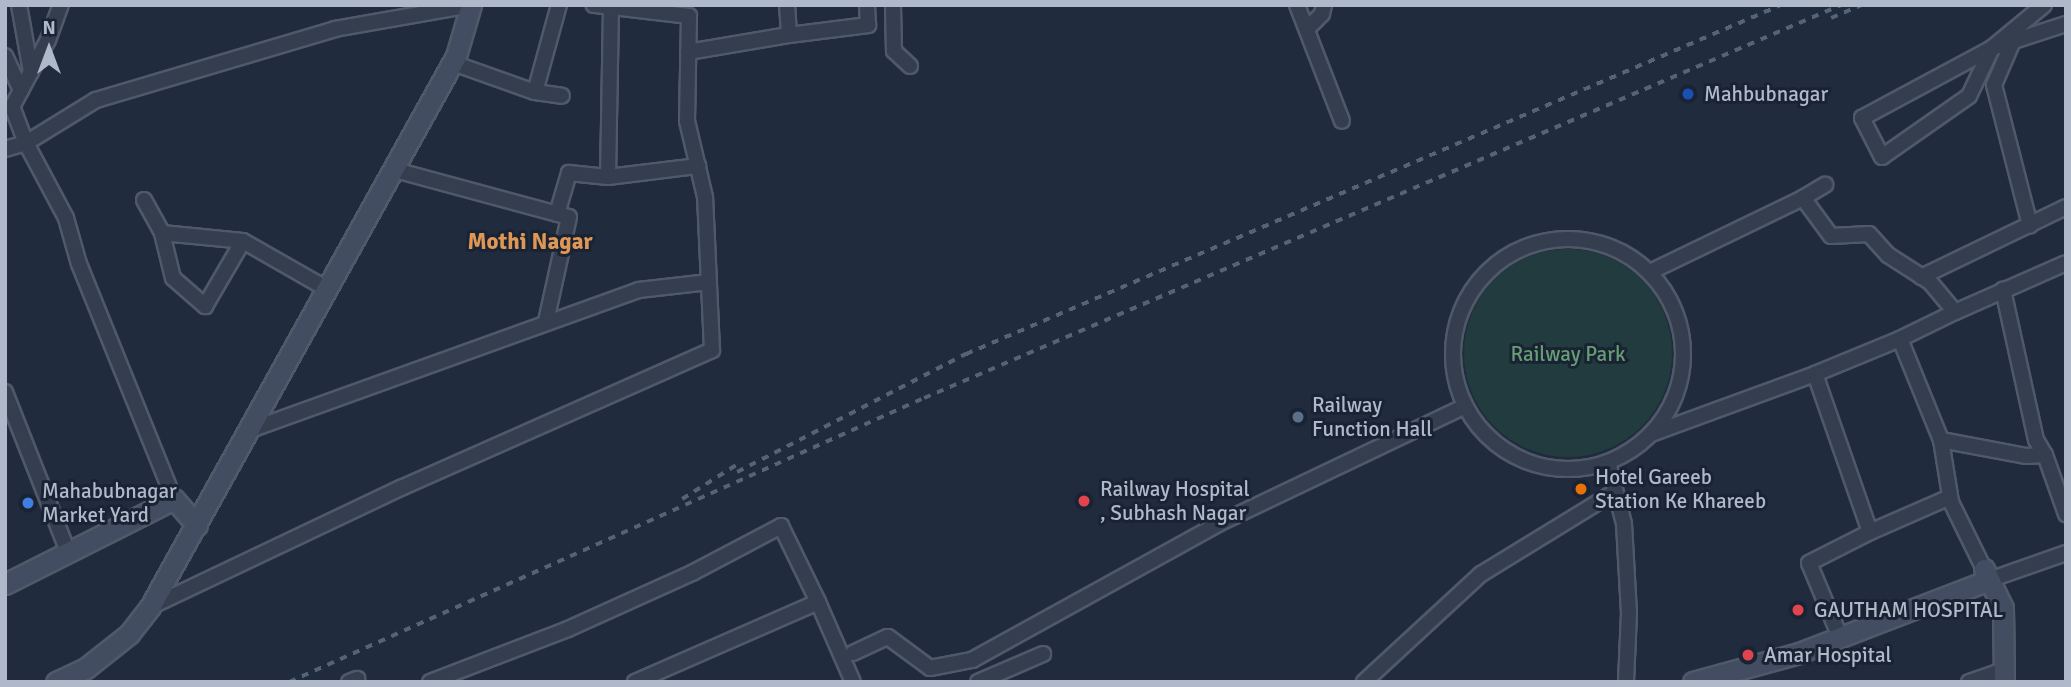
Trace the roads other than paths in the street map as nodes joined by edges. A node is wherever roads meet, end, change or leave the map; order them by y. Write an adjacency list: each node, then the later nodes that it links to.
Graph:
1 (19, 5): 22 (street)
2 (61, 5): 22 (street)
3 (471, 5): 20 (main road); 27 (street)
4 (559, 5): 24 (street)
5 (594, 5): 12 (street)
6 (787, 5): 15 (street)
7 (867, 5): 15 (street)
8 (893, 5): 21 (street)
9 (1297, 5): 14 (street)
10 (1324, 5): 14 (street)
11 (2044, 5): 17 (street)
12 (611, 7): 18 (street); 31 (street)
13 (2066, 24): 16 (street)
14 (1307, 29): 26 (street)
15 (789, 35): 18 (street)
16 (2012, 41): 17 (street); 37 (street)
17 (1992, 48): 17 (street)
18 (688, 52): 29 (street)
19 (5, 56): 23 (street)
20 (453, 62): 24 (street); 30 (main road)
21 (910, 66)
22 (31, 72): 23 (street)
23 (21, 90): 27 (street)
24 (535, 92): 25 (street)
25 (562, 96)
26 (1342, 121)
27 (26, 143): 28 (street); 59 (street)
28 (6, 147)
29 (698, 166): 31 (street); 43 (street)
30 (395, 170): 36 (street); 44 (main road)
31 (608, 177): 36 (street)
32 (1825, 186): 33 (street)
33 (1803, 198): 41 (street); 42 (street)
34 (144, 200): 38 (street)
35 (2066, 207): 37 (street)
36 (557, 214): 47 (street)
37 (2030, 225): 42 (street)
38 (162, 233): 39 (street); 39 (street)
39 (243, 241): 44 (street)
40 (2066, 263): 45 (street)
41 (1650, 272): 51 (street); 53 (street)
42 (1921, 276): 46 (street)
43 (709, 282): 47 (street); 68 (street)
44 (329, 290): 52 (main road)
45 (2003, 290): 46 (street); 55 (street)
46 (1955, 312): 48 (street)
47 (547, 322): 52 (street)
48 (1900, 339): 49 (street); 54 (street)
49 (1815, 374): 53 (street); 62 (street)
50 (5, 392): 63 (street)
51 (1465, 406): 56 (street); 70 (street)
52 (250, 430): 61 (main road)
53 (1651, 434): 56 (street)
54 (1941, 440): 55 (street); 58 (street)
55 (2045, 455): 60 (street)
56 (1608, 462): 57 (street)
57 (1613, 493): 81 (street); 82 (street)
58 (1950, 497): 62 (street); 65 (street)
59 (174, 499): 61 (main road); 63 (main road)
60 (2066, 514)
61 (197, 525): 68 (main road)
62 (1870, 532): 69 (street)
63 (68, 552): 66 (main road)
64 (2066, 553): 65 (street)
65 (1986, 575): 69 (main road); 73 (main road)
66 (5, 584)
67 (818, 602): 72 (street); 74 (street); 79 (street)
68 (150, 607): 75 (main road)
69 (1840, 637): 83 (main road)
70 (853, 653)
71 (1042, 654): 80 (street)
72 (673, 667): 77 (street); 78 (street)
73 (2003, 676): 84 (street)
74 (460, 677): 76 (street)
75 (56, 682)
76 (430, 682)
77 (635, 682)
78 (680, 682)
79 (853, 682)
80 (978, 682)
81 (1364, 682)
82 (1626, 682)
83 (1693, 682)
84 (1969, 682)

